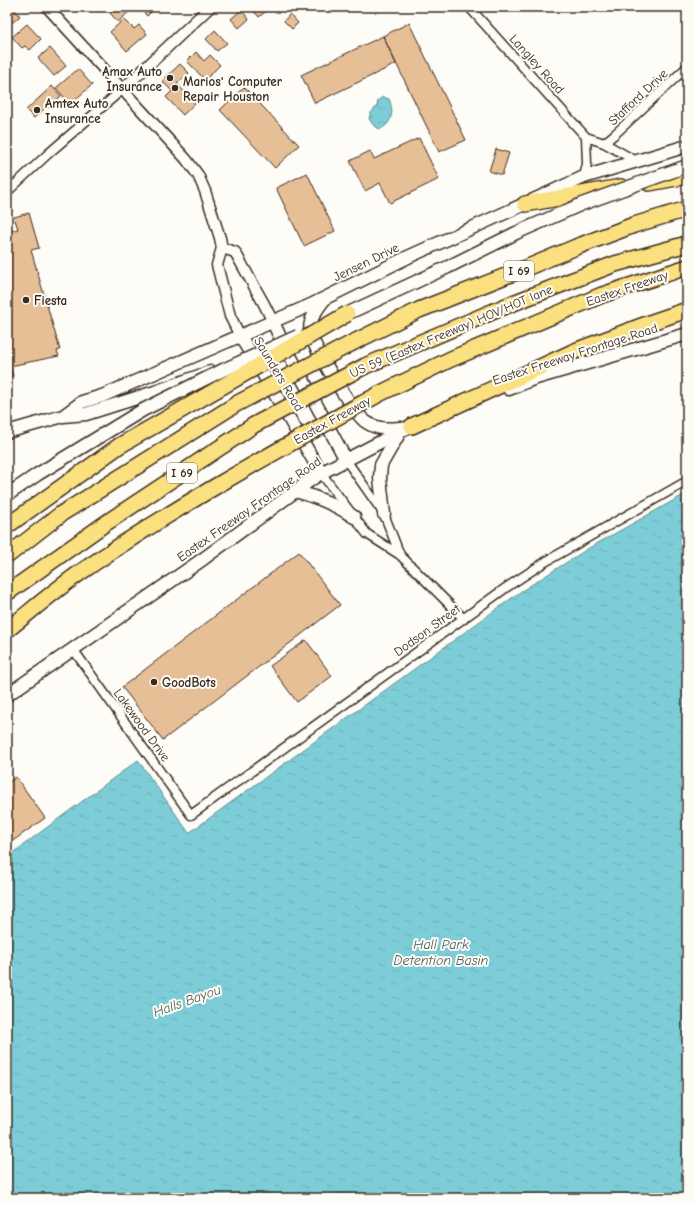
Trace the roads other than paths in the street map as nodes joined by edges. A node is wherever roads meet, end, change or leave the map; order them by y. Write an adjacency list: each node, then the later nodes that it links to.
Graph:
1 (47, 7): 5 (street)
2 (210, 7): 5 (street)
3 (469, 7): 6 (street, Langley Road)
4 (687, 67): 7 (street, Stafford Drive)
5 (123, 89): 13 (street); 17 (street)
6 (586, 137): 7 (street, Langley Road); 12 (street)
7 (604, 143): 9 (street, Langley Road)
8 (687, 146): 9 (main road, Jensen Drive)
9 (636, 161): 12 (main road, Jensen Drive)
10 (687, 166): 21 (main road, bridge)
11 (687, 176): 14 (highway)
12 (584, 177): 14 (main road, Jensen Drive)
13 (7, 192)
14 (525, 204): 19 (main road, Jensen Drive)
15 (687, 209): 38 (highway, I 69, bridge)
16 (687, 244): 39 (highway, US 59 (Eastex Freeway) HOV/HOT lane / I 69, bridge)
17 (222, 248): 22 (street); 24 (street)
18 (687, 268): 41 (highway, Eastex Freeway / I 69, bridge)
19 (326, 298): 22 (main road, Jensen Drive); 27 (main road)
20 (687, 310): 27 (highway)
21 (347, 314): 33 (main road, bridge); 36 (highway, bridge)
22 (273, 322): 24 (main road, Jensen Drive); 29 (main road, Saunders Road)
23 (687, 334): 27 (main road, Eastex Freeway Frontage Road)
24 (240, 336): 25 (main road, Saunders Road); 26 (main road, Jensen Drive)
25 (255, 360): 26 (main road, Jensen Drive); 30 (main road, Saunders Road)
26 (63, 416): 28 (main road, Jensen Drive)
27 (407, 428): 29 (main road, Eastex Freeway Frontage Road); 34 (main road)
28 (7, 432)
29 (346, 460): 30 (main road, Eastex Freeway Frontage Road); 34 (street, Saunders Road)
30 (321, 473): 32 (main road, Eastex Freeway Frontage Road); 35 (street, Saunders Road)
31 (687, 480): 40 (street, Dodson Street)
32 (295, 491): 35 (main road); 42 (main road, Eastex Freeway Frontage Road)
33 (7, 495)
34 (384, 514): 37 (street, Saunders Road)
35 (354, 517): 37 (street, Saunders Road)
36 (7, 526)
37 (400, 555): 40 (street, Saunders Road)
38 (7, 556)
39 (7, 593)
40 (464, 619): 44 (street, Dodson Street)
41 (7, 630)
42 (73, 649): 43 (main road, Eastex Freeway Frontage Road); 44 (street, Lakewood Drive)
43 (7, 695)
44 (191, 815)

